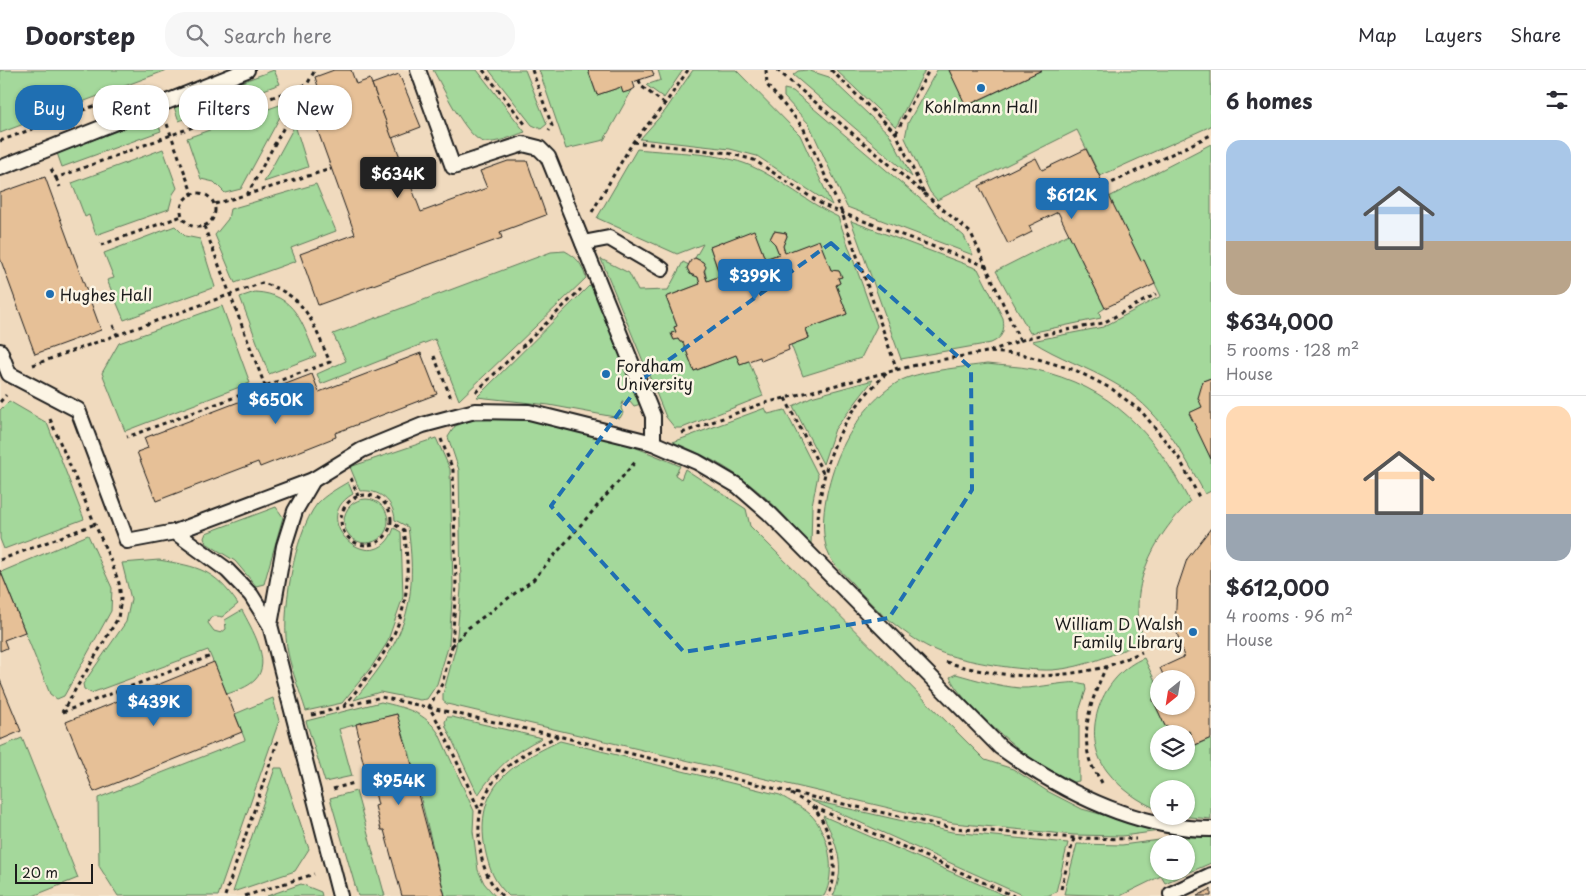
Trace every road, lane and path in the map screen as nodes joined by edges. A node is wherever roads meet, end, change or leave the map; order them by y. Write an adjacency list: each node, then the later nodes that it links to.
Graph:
1 (247, 70): 13 (lane)
2 (315, 70): 12 (path)
3 (418, 70): 23 (lane)
4 (484, 70): 23 (path)
5 (532, 70): 23 (path)
6 (688, 70): 14 (path)
7 (766, 70): 34 (path)
8 (777, 70): 32 (path)
9 (831, 70): 18 (path)
10 (929, 70): 18 (path)
11 (639, 80): 14 (path)
12 (308, 84): 19 (path); 31 (path)
13 (169, 101)
14 (665, 104): 22 (path)
15 (93, 106): 21 (path)
16 (169, 129): 19 (path)
17 (97, 130): 25 (lane)
18 (896, 133): 32 (path)
19 (171, 134): 27 (path); 30 (path)
20 (1211, 135): 28 (path)
21 (0, 141)
22 (633, 142): 34 (path); 37 (path)
23 (539, 148): 37 (lane)
24 (49, 164): 27 (path)
25 (0, 168)
26 (332, 170): 31 (path)
27 (56, 178): 29 (path)
28 (1104, 186)
29 (60, 187)
30 (192, 193): 33 (path); 35 (path)
31 (247, 195): 33 (path)
32 (925, 195): 39 (path)
33 (215, 204): 36 (path)
34 (842, 213): 39 (path); 50 (path)
35 (182, 216): 36 (path); 38 (path)
36 (204, 226): 42 (path)
37 (580, 237): 40 (lane); 41 (lane)
38 (100, 245)
39 (986, 266): 46 (path)
40 (662, 269)
41 (596, 275): 60 (path); 63 (lane)
42 (230, 294): 45 (path); 53 (path); 53 (path)
43 (1156, 294): 46 (path)
44 (113, 325): 45 (path)
45 (117, 335): 52 (path)
46 (1020, 341): 48 (path)
47 (0, 351): 52 (lane)
48 (987, 352): 50 (path); 66 (path)
49 (434, 356): 60 (path)
50 (897, 370): 51 (path)
51 (889, 372): 57 (path); 64 (path)
52 (9, 374): 69 (lane)
53 (265, 386): 62 (path)
54 (0, 389): 55 (path)
55 (8, 393): 56 (path); 58 (path)
56 (15, 398)
57 (785, 398): 63 (path); 64 (path)
58 (0, 402)
59 (44, 415): 68 (path)
60 (450, 418): 61 (lane); 63 (lane)
61 (428, 423): 65 (lane); 73 (path)
62 (127, 437)
63 (653, 443): 71 (lane); 73 (path)
64 (824, 475): 71 (path)
65 (314, 480): 69 (lane); 72 (lane)
66 (1199, 498)
67 (392, 523): 67 (path); 78 (path)
68 (95, 524): 70 (path); 75 (path)
69 (176, 532): 72 (lane)
70 (0, 560)
71 (817, 562): 88 (lane)
72 (270, 625): 80 (lane)
73 (452, 646): 79 (path)
74 (1142, 652): 77 (path)
75 (211, 656)
76 (944, 662): 77 (path)
77 (1106, 667): 83 (path)
78 (344, 706): 79 (path); 80 (path)
79 (429, 707): 81 (path); 87 (path)
80 (294, 719): 91 (lane); 96 (path)
81 (558, 736): 85 (path); 87 (path)
82 (354, 783): 84 (path)
83 (1103, 784)
84 (329, 790)
85 (789, 792): 86 (path); 89 (path)
86 (814, 808): 100 (path); 101 (path)
87 (480, 812): 99 (path)
88 (1211, 829)
89 (1074, 838): 90 (path); 93 (path)
90 (1139, 839)
91 (332, 868): 95 (path); 98 (lane)
92 (1211, 875): 94 (lane)
93 (1061, 889)
94 (1171, 894)
95 (252, 895): 97 (path)
96 (225, 896)
97 (245, 896)
98 (340, 896)
99 (502, 896)
100 (828, 896)
101 (1014, 896)

